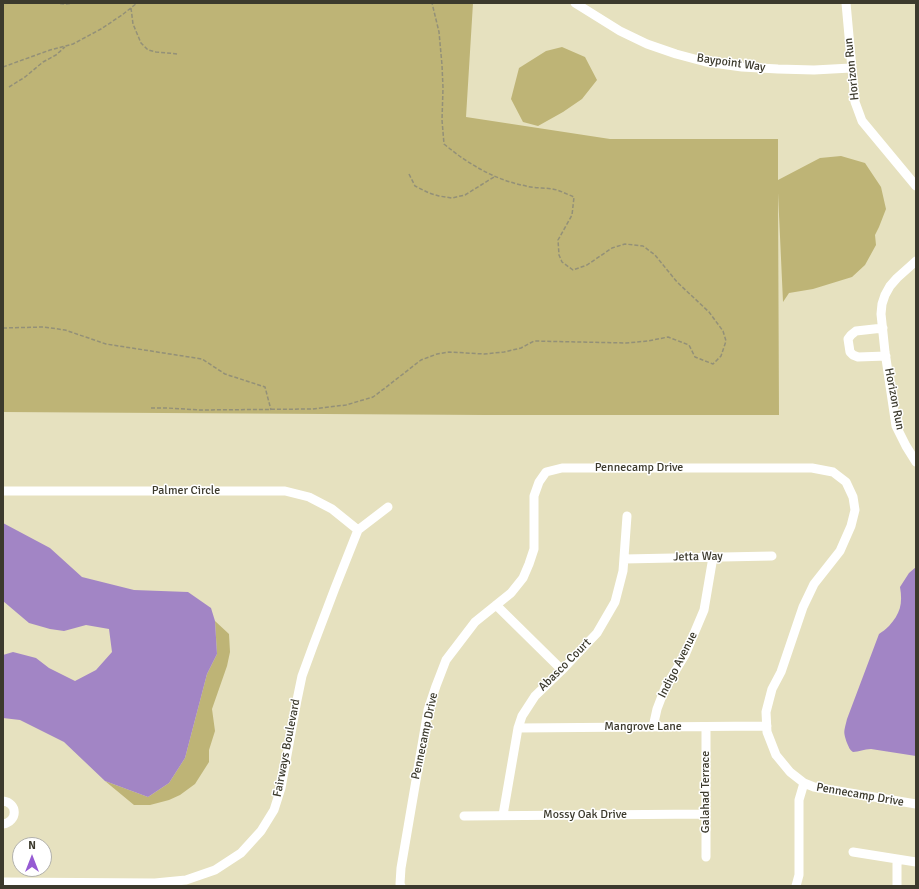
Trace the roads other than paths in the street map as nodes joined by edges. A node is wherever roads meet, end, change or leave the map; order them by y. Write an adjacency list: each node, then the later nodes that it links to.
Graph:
1 (575, 3): 3 (street, Baypoint Way)
2 (846, 3): 3 (street, Horizon Run)
3 (852, 68): 4 (street, Horizon Run)
4 (916, 186)
5 (916, 261): 6 (street, Horizon Run)
6 (883, 328): 7 (street, Horizon Run); 7 (street, Horizon Run)
7 (886, 356): 8 (street, Horizon Run)
8 (916, 462)
9 (3, 491): 12 (street, Palmer Circle)
10 (388, 507): 12 (street)
11 (627, 516): 15 (street, Abasco Court)
12 (358, 530): 33 (street, Fairways Boulevard)
13 (772, 556): 14 (street, Jetta Way)
14 (713, 557): 15 (street, Jetta Way); 19 (street, Indigo Avenue)
15 (624, 559): 17 (street, Abasco Court)
16 (496, 605): 17 (street); 18 (street, Pennecamp Drive); 34 (street, Pennecamp Drive)
17 (562, 670): 21 (street, Abasco Court)
18 (767, 726): 20 (street, Mangrove Lane); 22 (street, Pennecamp Drive)
19 (653, 727): 20 (street, Mangrove Lane); 21 (street, Mangrove Lane)
20 (706, 727): 25 (street, Galahad Terrace)
21 (518, 728): 26 (street, Abasco Court)
22 (804, 783): 24 (street, Pennecamp Drive); 35 (street, Pennecamp Drive)
23 (3, 801): 28 (street)
24 (916, 804)
25 (706, 814): 26 (street, Mossy Oak Drive); 30 (street, Galahad Terrace)
26 (503, 815): 27 (street, Mossy Oak Drive)
27 (464, 816)
28 (3, 824)
29 (853, 852): 31 (street)
30 (706, 857)
31 (897, 859): 32 (street); 36 (street)
32 (916, 862)
33 (3, 882)
34 (401, 886)
35 (796, 886)
36 (898, 886)

